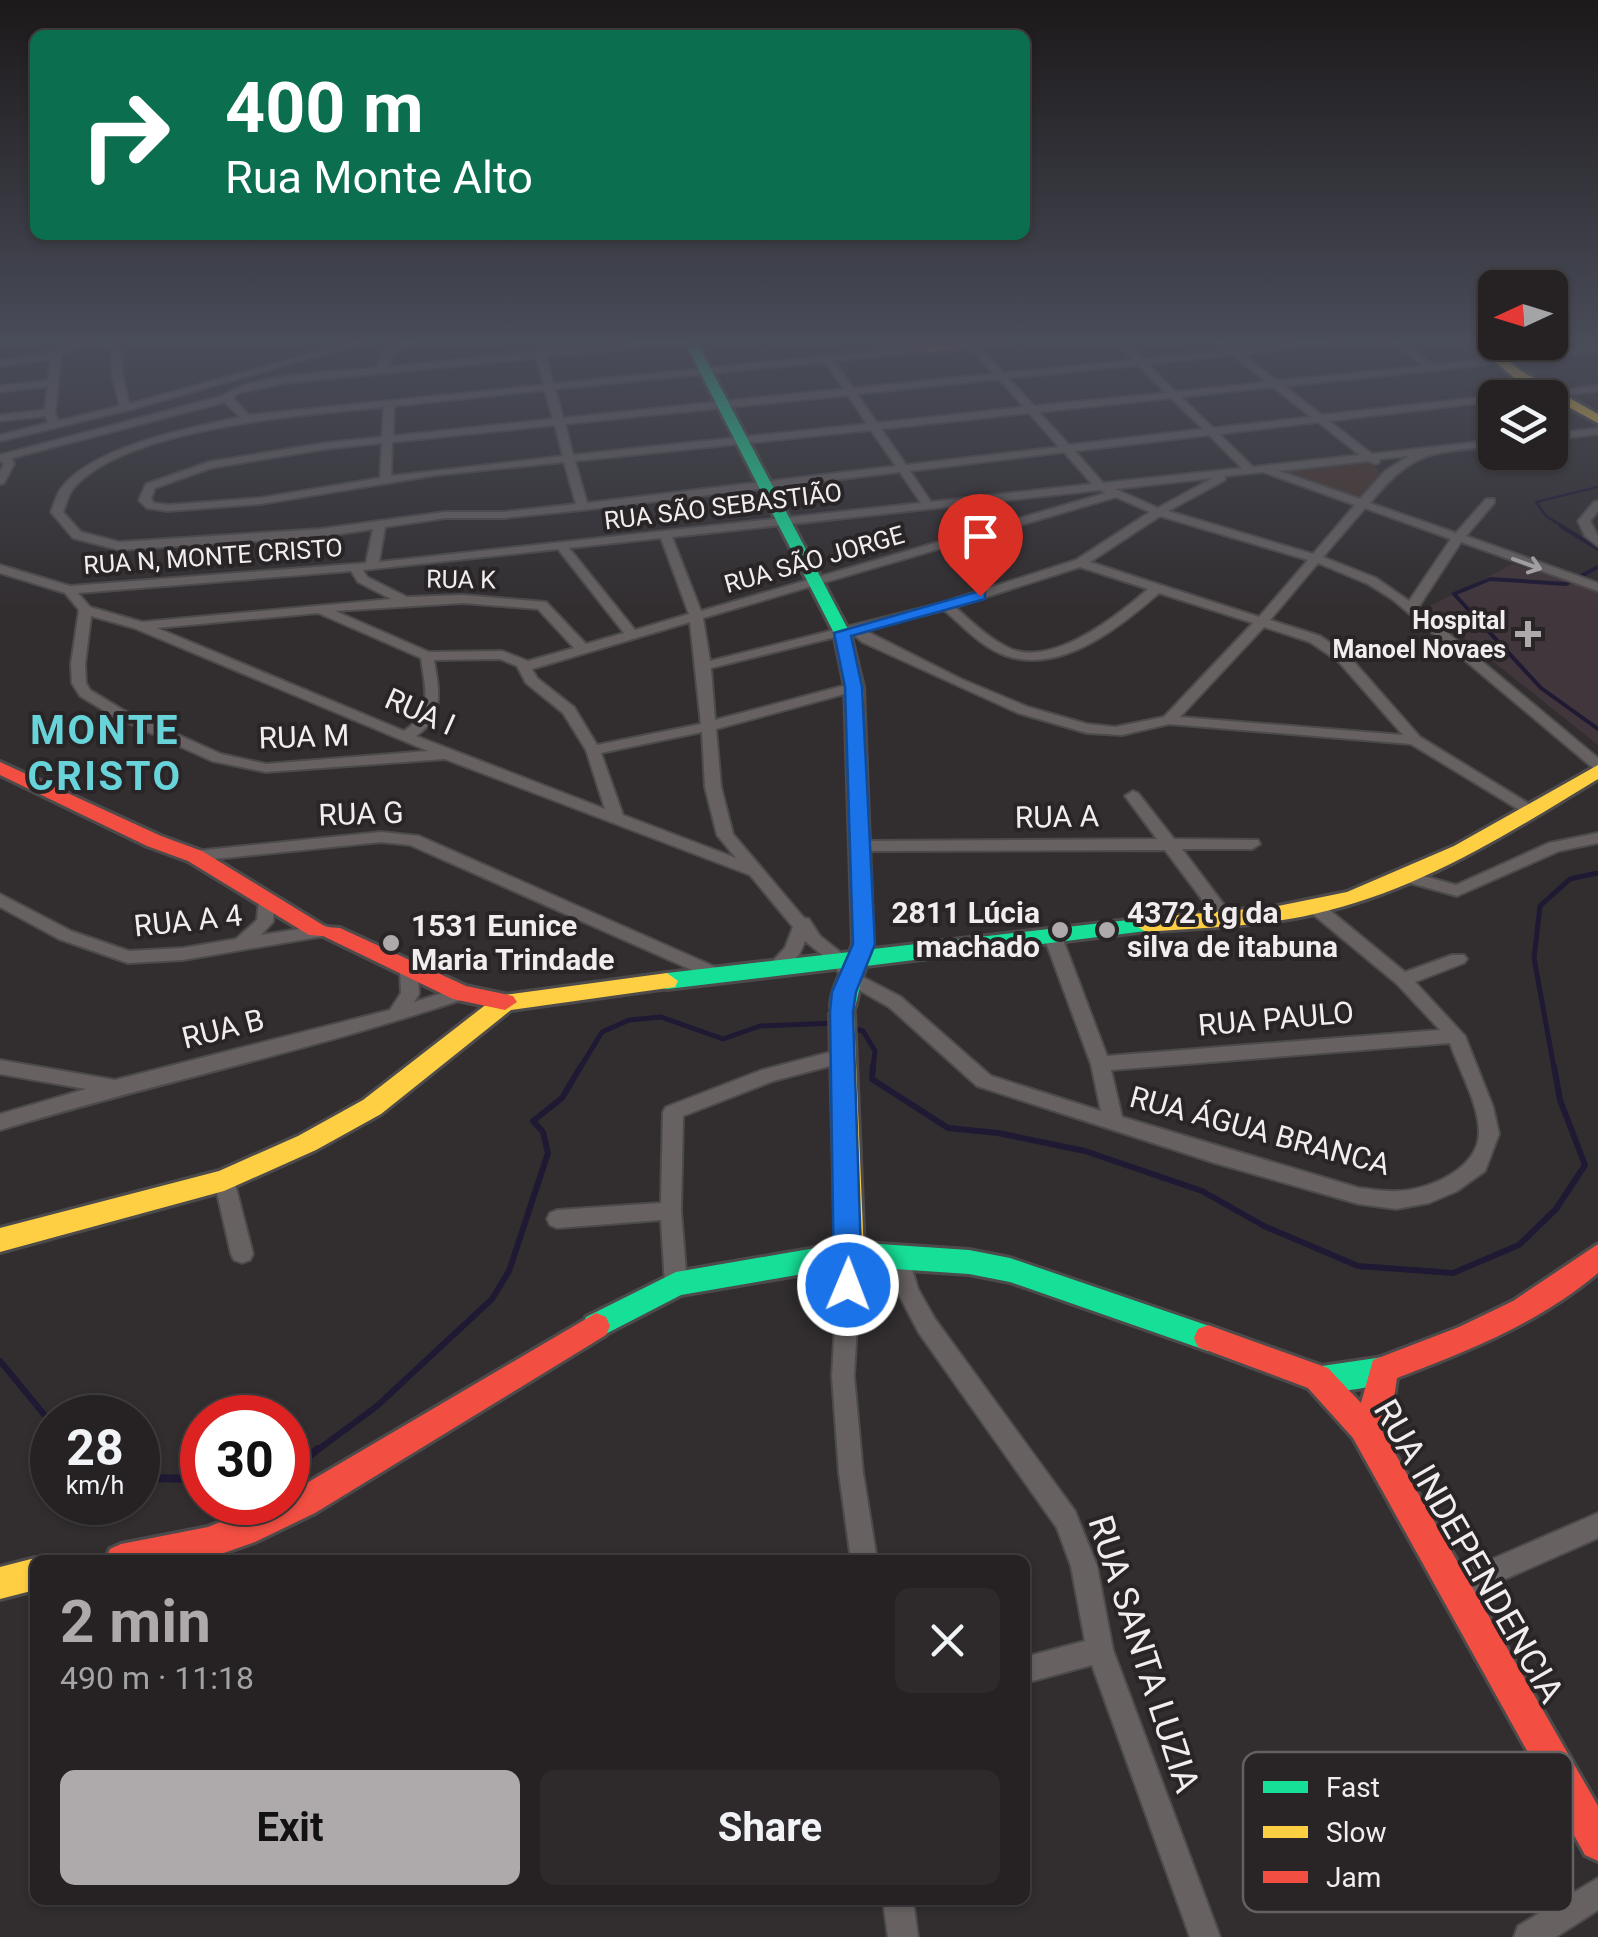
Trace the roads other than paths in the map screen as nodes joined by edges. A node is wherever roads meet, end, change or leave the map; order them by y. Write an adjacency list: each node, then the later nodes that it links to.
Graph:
1 (36, 429): 16 (street)
2 (111, 429): 22 (street)
3 (208, 429): 42 (street)
4 (387, 429): 17 (street)
5 (485, 429): 17 (street)
6 (562, 429): 24 (street)
7 (735, 429): 18 (main road)
8 (844, 429): 18 (street)
9 (879, 429): 25 (street)
10 (1049, 429): 20 (street)
11 (1220, 429): 14 (street)
12 (1335, 429): 23 (street)
13 (1596, 429): 15 (street)
14 (1206, 431): 20 (street); 27 (street)
15 (1568, 434)
16 (0, 438)
17 (387, 439): 30 (street); 30 (street)
18 (740, 440): 24 (street); 32 (main road)
19 (1478, 445): 21 (street)
20 (1065, 448): 25 (street); 33 (street)
21 (1426, 450): 23 (street); 28 (street)
22 (3, 457): 31 (street)
23 (1371, 457): 26 (street); 28 (street)
24 (568, 460): 30 (street); 39 (street)
25 (906, 468): 32 (street); 37 (street)
26 (1264, 469): 27 (street, RUA SÃO SEBASTIÃO); 38 (street, RUA SÃO SEBASTIÃO)
27 (1250, 470): 29 (street, RUA SÃO SEBASTIÃO)
28 (1388, 472): 38 (street)
29 (1230, 473): 33 (street, RUA SÃO SEBASTIÃO); 40 (street)
30 (386, 480)
31 (0, 481)
32 (763, 483): 39 (street); 41 (main road)
33 (1100, 486): 34 (street); 37 (street, RUA SÃO SEBASTIÃO)
34 (1115, 494): 40 (street); 52 (street, RUA SÃO JORGE)
35 (1490, 501): 44 (street)
36 (1598, 504): 45 (street)
37 (928, 505): 41 (street, RUA SÃO SEBASTIÃO)
38 (1362, 505): 44 (street, RUA SÃO SEBASTIÃO); 47 (street)
39 (582, 507): 42 (street)
40 (1158, 512): 47 (street); 48 (street)
41 (785, 522): 43 (street, RUA SÃO SEBASTIÃO); 52 (main road)
42 (380, 526): 49 (street)
43 (666, 536): 46 (street, RUA SÃO SEBASTIÃO); 61 (street, RUA ÁGUA BRANCA)
44 (1457, 539): 53 (street, RUA SÃO SEBASTIÃO, one-way to 53); 58 (street)
45 (1598, 542)
46 (562, 547): 49 (street, RUA SÃO SEBASTIÃO); 65 (street)
47 (1315, 558): 58 (street); 62 (street)
48 (1080, 564): 54 (street); 57 (street)
49 (372, 566): 50 (street, RUA N, MONTE CRISTO)
50 (355, 568): 55 (street, RUA N, MONTE CRISTO); 56 (street)
51 (0, 569): 55 (street, RUA N, MONTE CRISTO)
52 (815, 584): 61 (street, RUA SÃO JORGE); 64 (main road)
53 (1598, 586)
54 (1158, 588): 57 (street); 62 (street)
55 (69, 590): 59 (street)
56 (404, 601): 60 (street, RUA K); 66 (street, RUA K)
57 (946, 606): 64 (street)
58 (1411, 608): 80 (street)
59 (85, 610): 63 (street, RUA I); 78 (street, RUA M)
60 (321, 610): 63 (street, RUA K); 67 (street, RUA K)
61 (696, 616): 65 (street, RUA SÃO JORGE); 69 (street, RUA ÁGUA BRANCA)
62 (1263, 620): 71 (street); 75 (street)
63 (139, 625): 72 (street, RUA I)
64 (848, 631): 69 (street); 70 (main road); 71 (street)
65 (632, 635): 66 (street, RUA SÃO JORGE)
66 (582, 648): 68 (street, RUA SÃO JORGE)
67 (427, 656): 68 (street); 74 (street)
68 (526, 666): 76 (street)
69 (704, 666): 73 (street, RUA ÁGUA BRANCA)
70 (854, 687): 73 (street); 87 (main road)
71 (1169, 720): 75 (street)
72 (386, 726): 74 (street, RUA I); 78 (street)
73 (706, 727): 76 (street); 89 (street, RUA ÁGUA BRANCA)
74 (408, 735): 77 (street, RUA I)
75 (1415, 740): 82 (street)
76 (593, 750): 83 (street)
77 (447, 754): 78 (street, RUA M); 83 (street, RUA I)
78 (363, 762)
79 (0, 768): 88 (main road, RUA G)
80 (1598, 768): 82 (main road)
81 (1134, 796): 85 (street)
82 (1531, 810): 90 (main road)
83 (615, 816): 89 (street, RUA I)
84 (1598, 838): 90 (street)
85 (1166, 844): 86 (street, RUA A); 87 (street, RUA A); 94 (street)
86 (1252, 844)
87 (862, 846): 100 (main road)
88 (195, 856): 91 (main road); 103 (street, RUA G)
89 (758, 872): 95 (street, RUA ÁGUA BRANCA)
90 (1405, 876): 93 (main road)
91 (266, 899): 96 (main road); 98 (street)
92 (0, 900): 98 (street, RUA A 4)
93 (1315, 907): 94 (main road); 104 (street, RUA ÁGUA BRANCA)
94 (1225, 918): 97 (main road)
95 (803, 923): 100 (street, RUA ÁGUA BRANCA); 101 (street)
96 (325, 932): 98 (street, RUA A 4); 102 (main road)
97 (1053, 937): 100 (main road); 110 (street)
98 (234, 946)
99 (1458, 959): 104 (street)
100 (849, 965): 101 (main road); 109 (main road); 114 (street, RUA ÁGUA BRANCA)
101 (774, 969): 103 (main road)
102 (408, 970): 105 (main road); 107 (street)
103 (716, 974): 106 (main road)
104 (1403, 980): 108 (street, RUA ÁGUA BRANCA)
105 (460, 993): 106 (main road); 107 (street, RUA B)
106 (506, 1002): 115 (main road)
107 (395, 1016): 112 (street, RUA B)
108 (1456, 1036): 110 (street, RUA PAULO); 114 (street, RUA ÁGUA BRANCA)
109 (842, 1056): 116 (street); 120 (main road)
110 (1100, 1064): 114 (street)
111 (0, 1067): 112 (street)
112 (117, 1087): 113 (street, RUA B)
113 (2, 1121)
114 (1112, 1121)
115 (224, 1180): 118 (main road); 119 (street)
116 (671, 1211): 117 (street); 123 (street)
117 (557, 1219)
118 (0, 1240)
119 (242, 1254)
120 (850, 1254): 121 (main road); 123 (main road); 129 (street)
121 (898, 1255): 125 (main road); 133 (street, RUA SANTA LUZIA)
122 (1598, 1256): 124 (main road)
123 (676, 1284): 128 (main road)
124 (1383, 1370): 125 (main road); 126 (main road)
125 (1318, 1378): 126 (main road, RUA INDEPENDENCIA)
126 (1364, 1428): 132 (main road, RUA INDEPENDENCIA)
127 (1598, 1526): 132 (street)
128 (147, 1555)
129 (863, 1555)
130 (30, 1575): 131 (main road)
131 (0, 1583)
132 (1452, 1589): 135 (main road, RUA INDEPENDENCIA)
133 (1100, 1650): 134 (street); 143 (street, RUA SANTA LUZIA)
134 (1030, 1669)
135 (1550, 1752)
136 (1573, 1791): 137 (main road, RUA INDEPENDENCIA)
137 (1594, 1826)
138 (1598, 1893): 140 (street)
139 (899, 1905): 142 (street)
140 (1573, 1909)
141 (1568, 1912): 144 (street)
142 (904, 1937)
143 (1204, 1937)
144 (1529, 1937)

